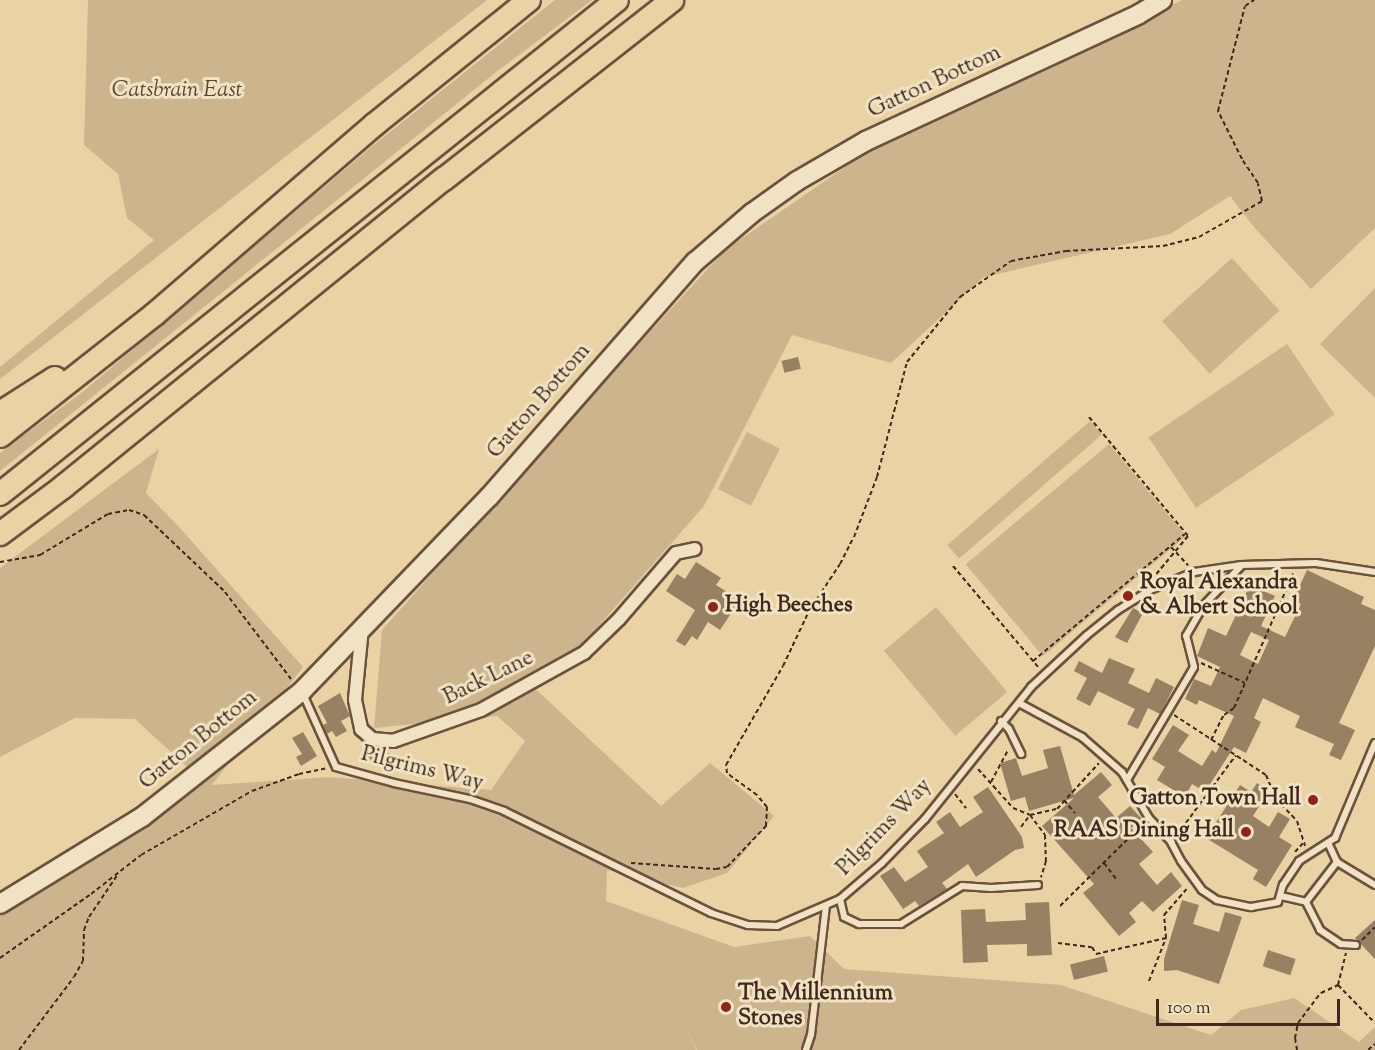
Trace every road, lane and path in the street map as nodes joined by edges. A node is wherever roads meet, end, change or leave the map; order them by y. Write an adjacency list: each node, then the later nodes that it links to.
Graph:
1 (529, 0): 6 (highway)
2 (617, 0): 10 (highway)
3 (672, 0): 12 (highway)
4 (1162, 0): 23 (street, Gatton Bottom)
5 (1254, 0): 52 (path)
6 (155, 314): 7 (highway); 9 (highway)
7 (0, 413)
8 (1089, 417): 11 (path)
9 (0, 436)
10 (0, 494)
11 (1186, 533): 13 (path); 15 (path)
12 (0, 534)
13 (1170, 546): 15 (path); 25 (path)
14 (695, 549): 23 (street, Back Lane)
15 (1176, 552): 20 (path); 22 (path)
16 (0, 562): 28 (path)
17 (1295, 563): 19 (lane, Pilgrims Way); 21 (lane, Pilgrims Way); 27 (path)
18 (953, 566): 25 (path)
19 (1241, 566): 20 (lane, Pilgrims Way); 24 (lane)
20 (1194, 572): 26 (lane, Pilgrims Way)
21 (1375, 572)
22 (1149, 582)
23 (362, 628): 28 (street, Gatton Bottom)
24 (1191, 659): 27 (path); 30 (lane)
25 (1033, 661): 26 (path)
26 (1043, 674): 29 (lane, Pilgrims Way)
27 (1245, 682): 33 (path)
28 (302, 691): 39 (lane); 63 (street, Gatton Bottom)
29 (1019, 703): 31 (lane, Pilgrims Way); 37 (lane)
30 (1169, 712): 33 (path); 40 (lane)
31 (1001, 721): 32 (lane); 38 (lane, Pilgrims Way)
32 (1014, 740): 35 (lane); 41 (path)
33 (1211, 740): 36 (path)
34 (1375, 743): 50 (lane)
35 (1021, 754)
36 (1236, 754): 49 (path); 51 (path)
37 (1104, 757): 40 (lane); 43 (path)
38 (970, 761): 41 (path); 42 (lane, Pilgrims Way)
39 (336, 767): 52 (lane, Pilgrims Way); 55 (path)
40 (1127, 780): 47 (lane)
41 (991, 782): 46 (path)
42 (950, 787): 44 (path); 61 (lane, Pilgrims Way)
43 (1064, 800): 45 (path); 46 (path)
44 (966, 808)
45 (1075, 813)
46 (1030, 815): 48 (path); 58 (path)
47 (1149, 818): 49 (lane); 54 (path)
48 (1021, 827)
49 (1171, 842): 57 (lane)
50 (1328, 843): 51 (lane); 53 (lane)
51 (1308, 854): 60 (lane)
52 (604, 861): 64 (lane, Pilgrims Way)
53 (1337, 862): 59 (lane); 62 (lane)
54 (1104, 863): 56 (path); 65 (path)
55 (119, 872): 70 (path); 75 (path)
56 (1116, 879)
57 (1194, 880): 60 (lane); 67 (path)
58 (1038, 885): 61 (lane)
59 (1375, 885)
60 (1281, 896): 62 (lane)
61 (840, 900): 64 (lane, Pilgrims Way)
62 (1306, 902): 69 (lane)
63 (0, 904)
64 (826, 906): 76 (lane)
65 (1060, 906)
66 (1375, 927): 69 (path)
67 (1166, 938): 68 (path); 71 (path)
68 (1058, 944)
69 (1356, 945): 72 (path)
70 (0, 958)
71 (1149, 981)
72 (1338, 985): 73 (path); 77 (path)
73 (1375, 1023)
74 (1375, 1044): 78 (path)
75 (19, 1050)
76 (806, 1050)
77 (1297, 1050)
78 (1368, 1050)

